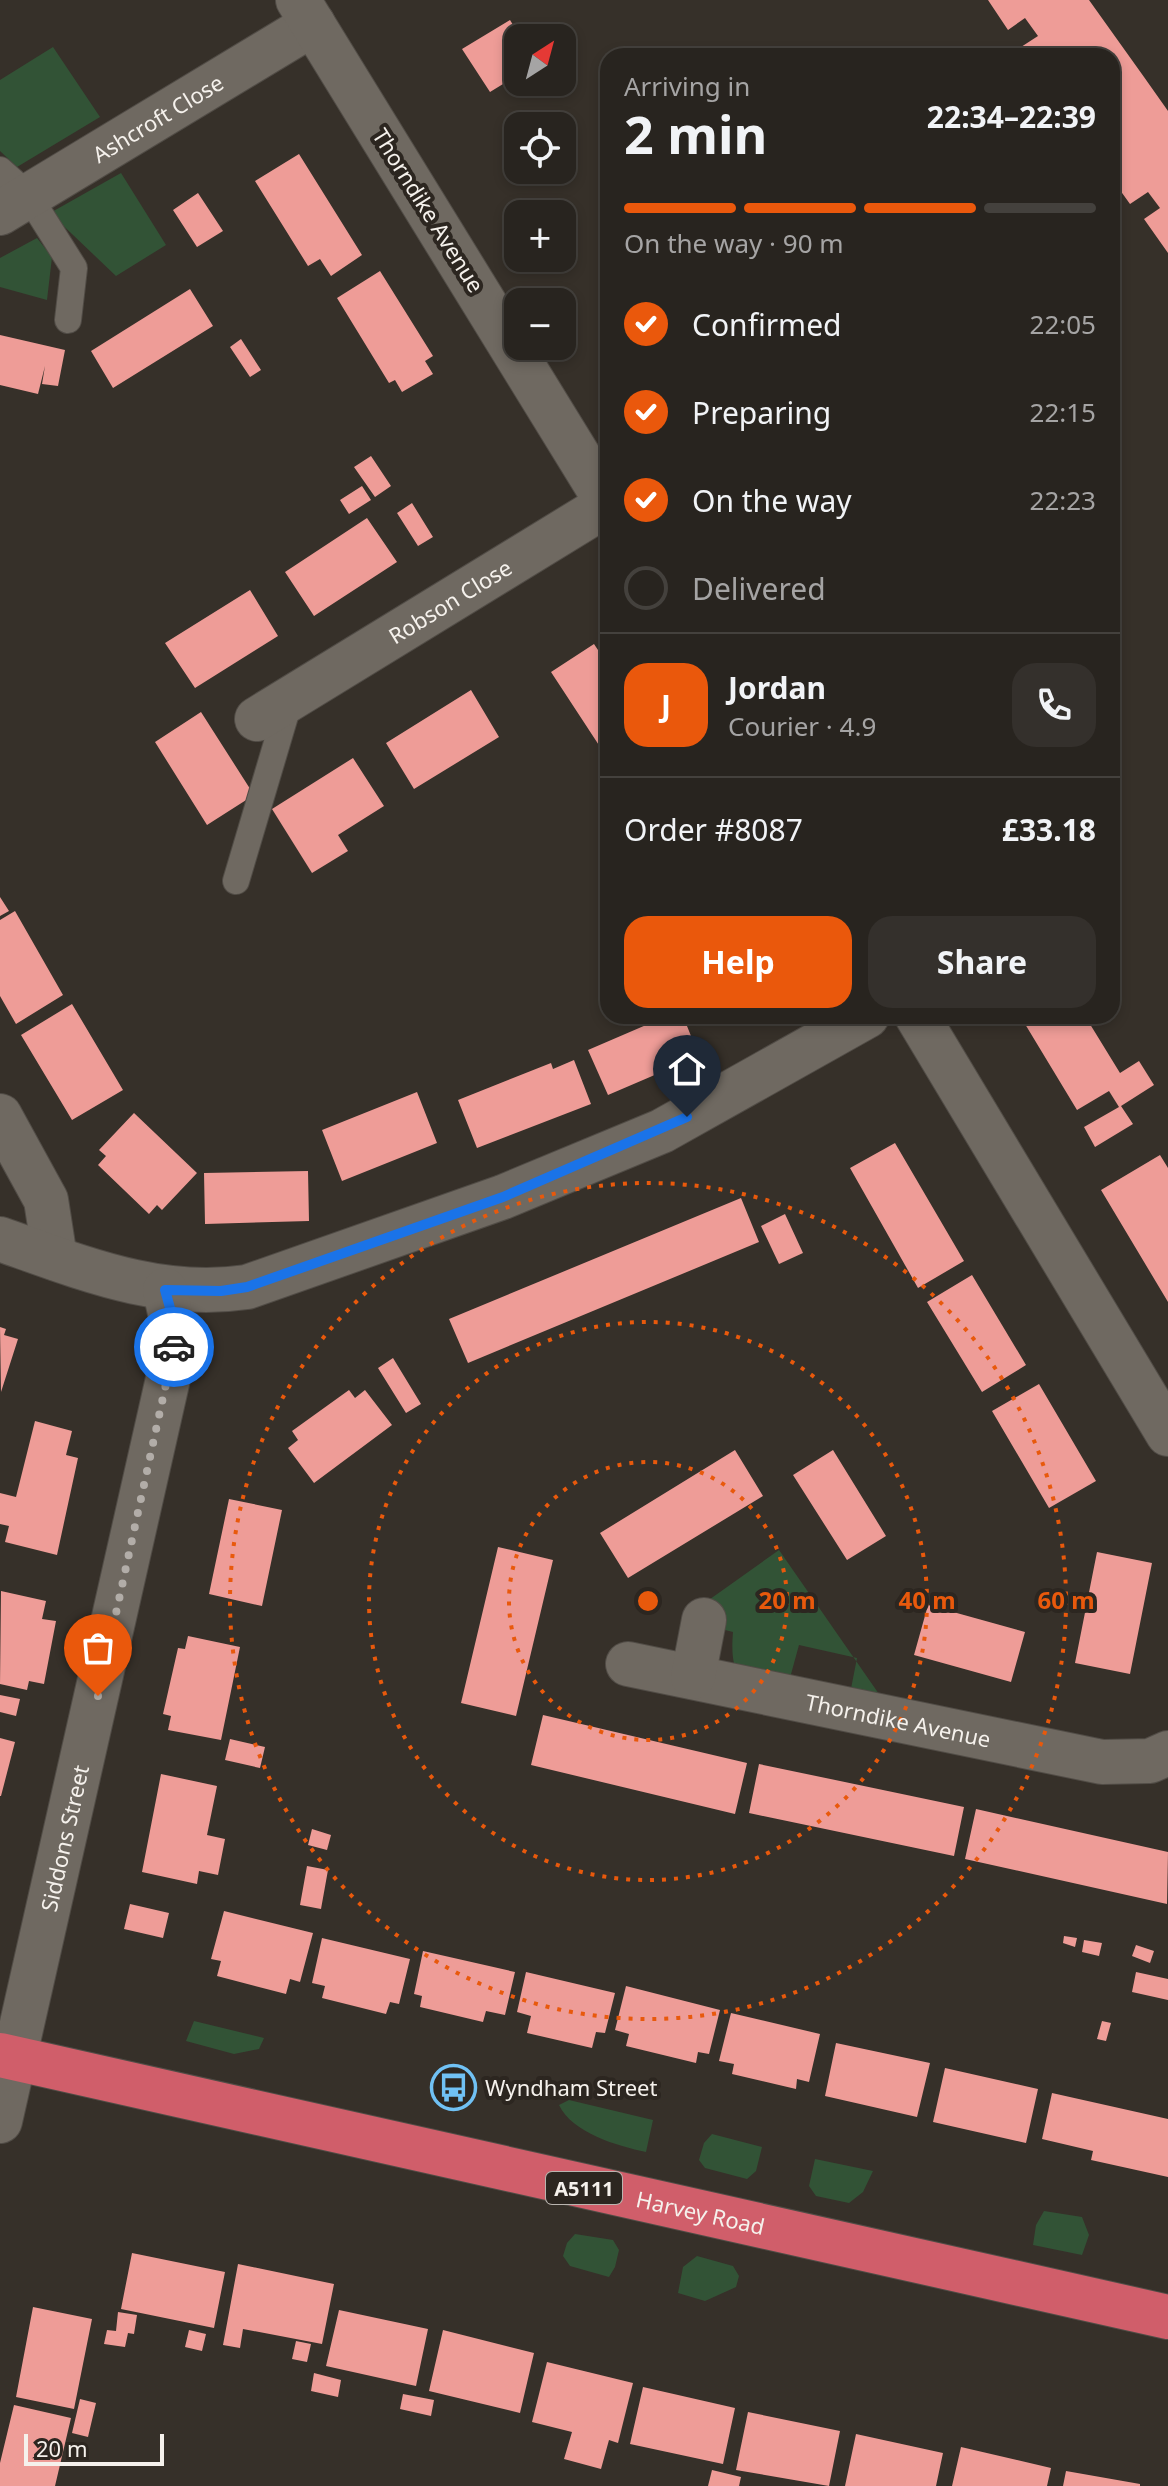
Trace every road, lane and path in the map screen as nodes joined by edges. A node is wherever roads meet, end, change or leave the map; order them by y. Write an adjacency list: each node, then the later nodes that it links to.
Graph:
1 (306, 12): 2 (street, Ashcroft Close); 4 (street, Thorndike Avenue)
2 (9, 193): 3 (lane)
3 (68, 320)
4 (600, 491)
5 (600, 509): 6 (street, Robson Close)
6 (274, 709): 7 (lane, Robson Close)
7 (236, 881)
8 (853, 1024): 13 (street)
9 (922, 1024): 14 (street)
10 (0, 1116): 12 (street)
11 (0, 1239): 12 (street)
12 (55, 1258): 13 (street)
13 (165, 1290): 19 (street, Siddons Street)
14 (1168, 1434)
15 (704, 1620): 17 (street)
16 (628, 1664): 17 (street, Thorndike Avenue)
17 (693, 1677): 18 (street, Thorndike Avenue)
18 (1168, 1753)
19 (7, 2057): 20 (street); 21 (highway, Harvey Road / A5111)
20 (0, 2121)
21 (1168, 2317)

